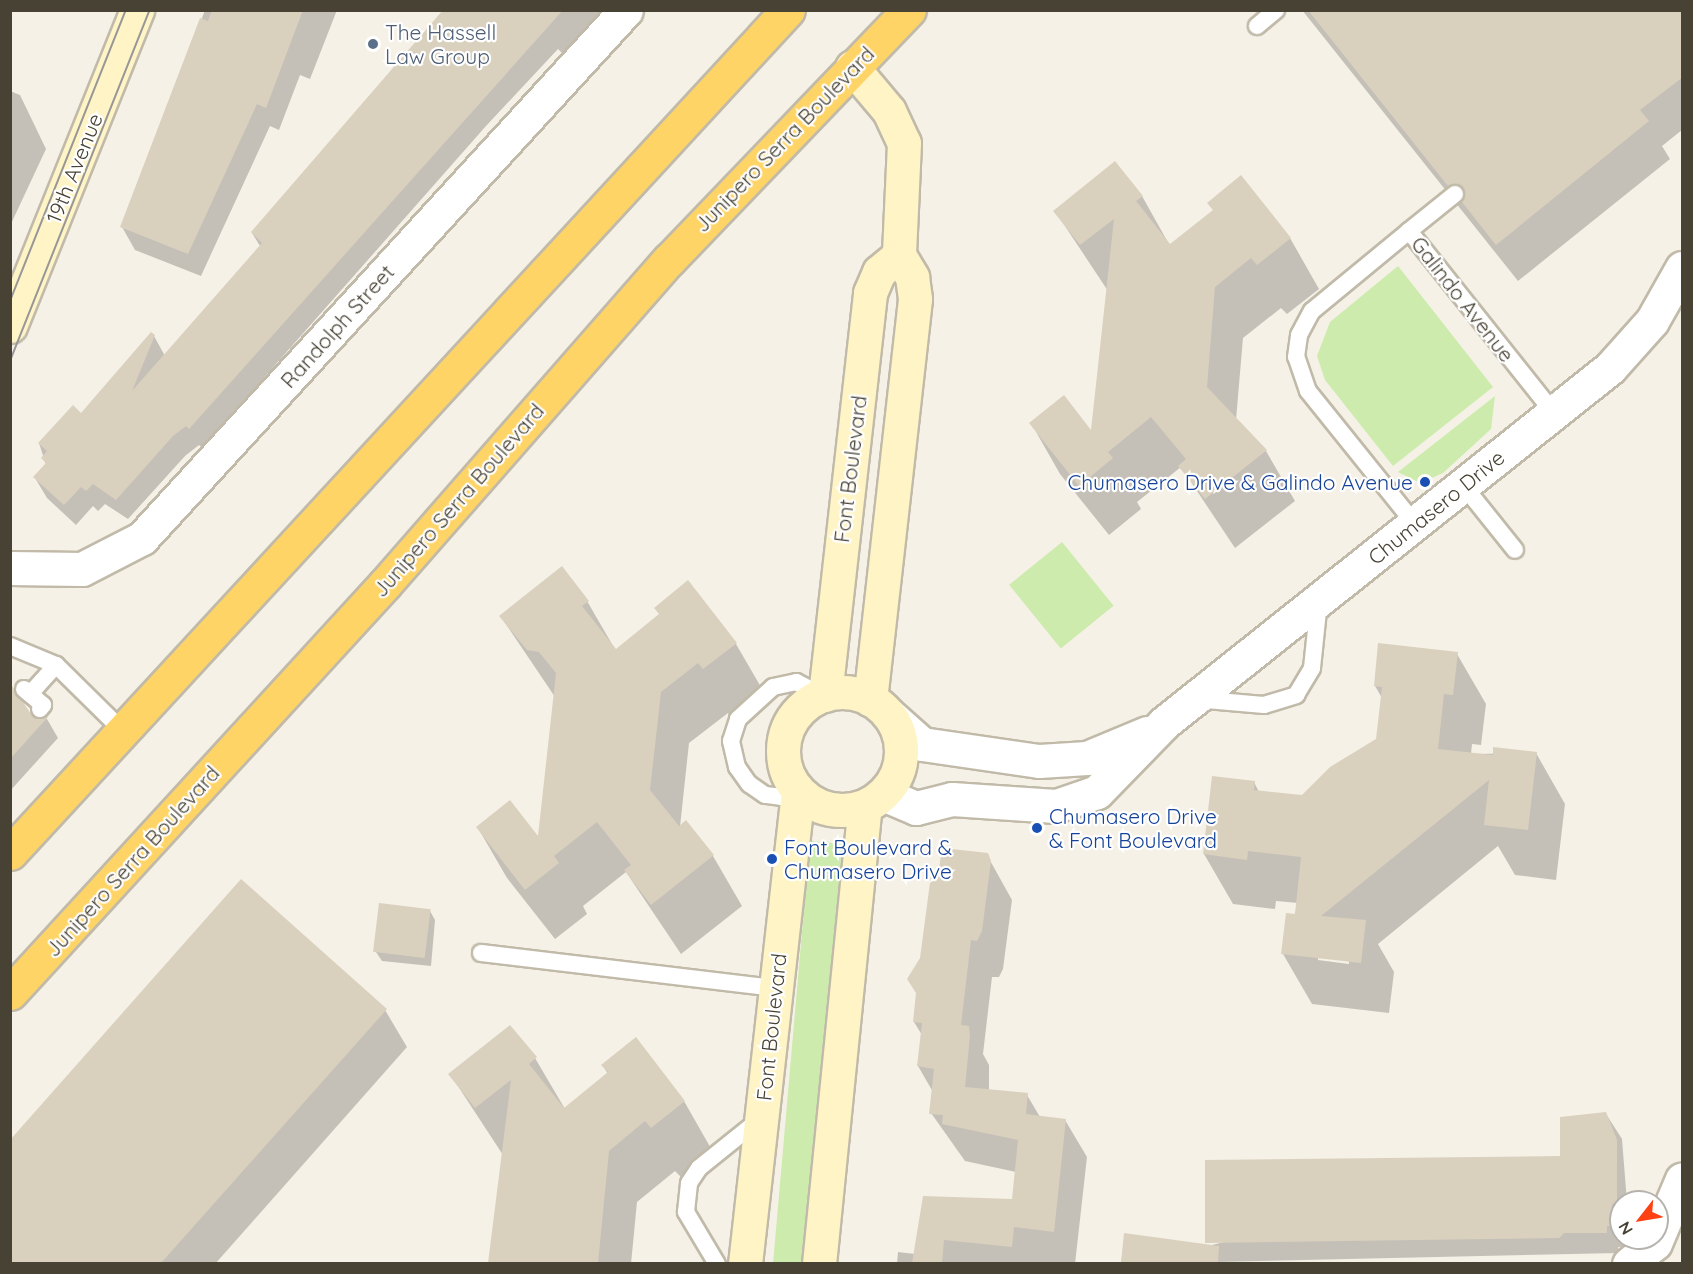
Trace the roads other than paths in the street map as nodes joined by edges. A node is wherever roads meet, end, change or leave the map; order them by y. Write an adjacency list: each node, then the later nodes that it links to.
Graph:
1 (137, 10): 12 (street, 19th Avenue)
2 (626, 10): 17 (street, Randolph Street)
3 (788, 10): 26 (highway)
4 (909, 10): 7 (highway, Junipero Serra Boulevard)
5 (1276, 10): 6 (lane)
6 (1257, 26)
7 (852, 68): 10 (street, Font Boulevard); 32 (highway, Junipero Serra Boulevard)
8 (1455, 194): 9 (lane)
9 (1409, 231): 13 (lane, Galindo Avenue); 15 (lane, Galindo Avenue)
10 (900, 255): 21 (street, Font Boulevard); 23 (street, Font Boulevard)
11 (1683, 268): 13 (street, Chumasero Drive)
12 (10, 326)
13 (1554, 413): 14 (street, Chumasero Drive)
14 (1463, 485): 15 (street, Chumasero Drive); 16 (lane)
15 (1414, 524): 18 (street, Chumasero Drive)
16 (1515, 550)
17 (10, 568)
18 (1319, 600): 22 (street, Chumasero Drive); 22 (lane)
19 (10, 646): 20 (lane)
20 (56, 665): 24 (lane); 26 (lane)
21 (823, 695): 23 (street); 27 (street); 27 (lane)
22 (1195, 699): 25 (street, Chumasero Drive)
23 (879, 707): 25 (street, Chumasero Drive); 28 (street)
24 (40, 709)
25 (1164, 723): 28 (street, Chumasero Drive)
26 (124, 732): 29 (highway)
27 (798, 790): 28 (street); 31 (street, Font Boulevard)
28 (874, 800): 37 (street)
29 (11, 853)
30 (481, 953): 31 (lane)
31 (776, 988): 33 (street, Font Boulevard)
32 (10, 993)
33 (761, 1119): 35 (lane); 36 (street, Font Boulevard)
34 (1683, 1179): 38 (street)
35 (717, 1263)
36 (745, 1263)
37 (819, 1263)
38 (1629, 1263)

